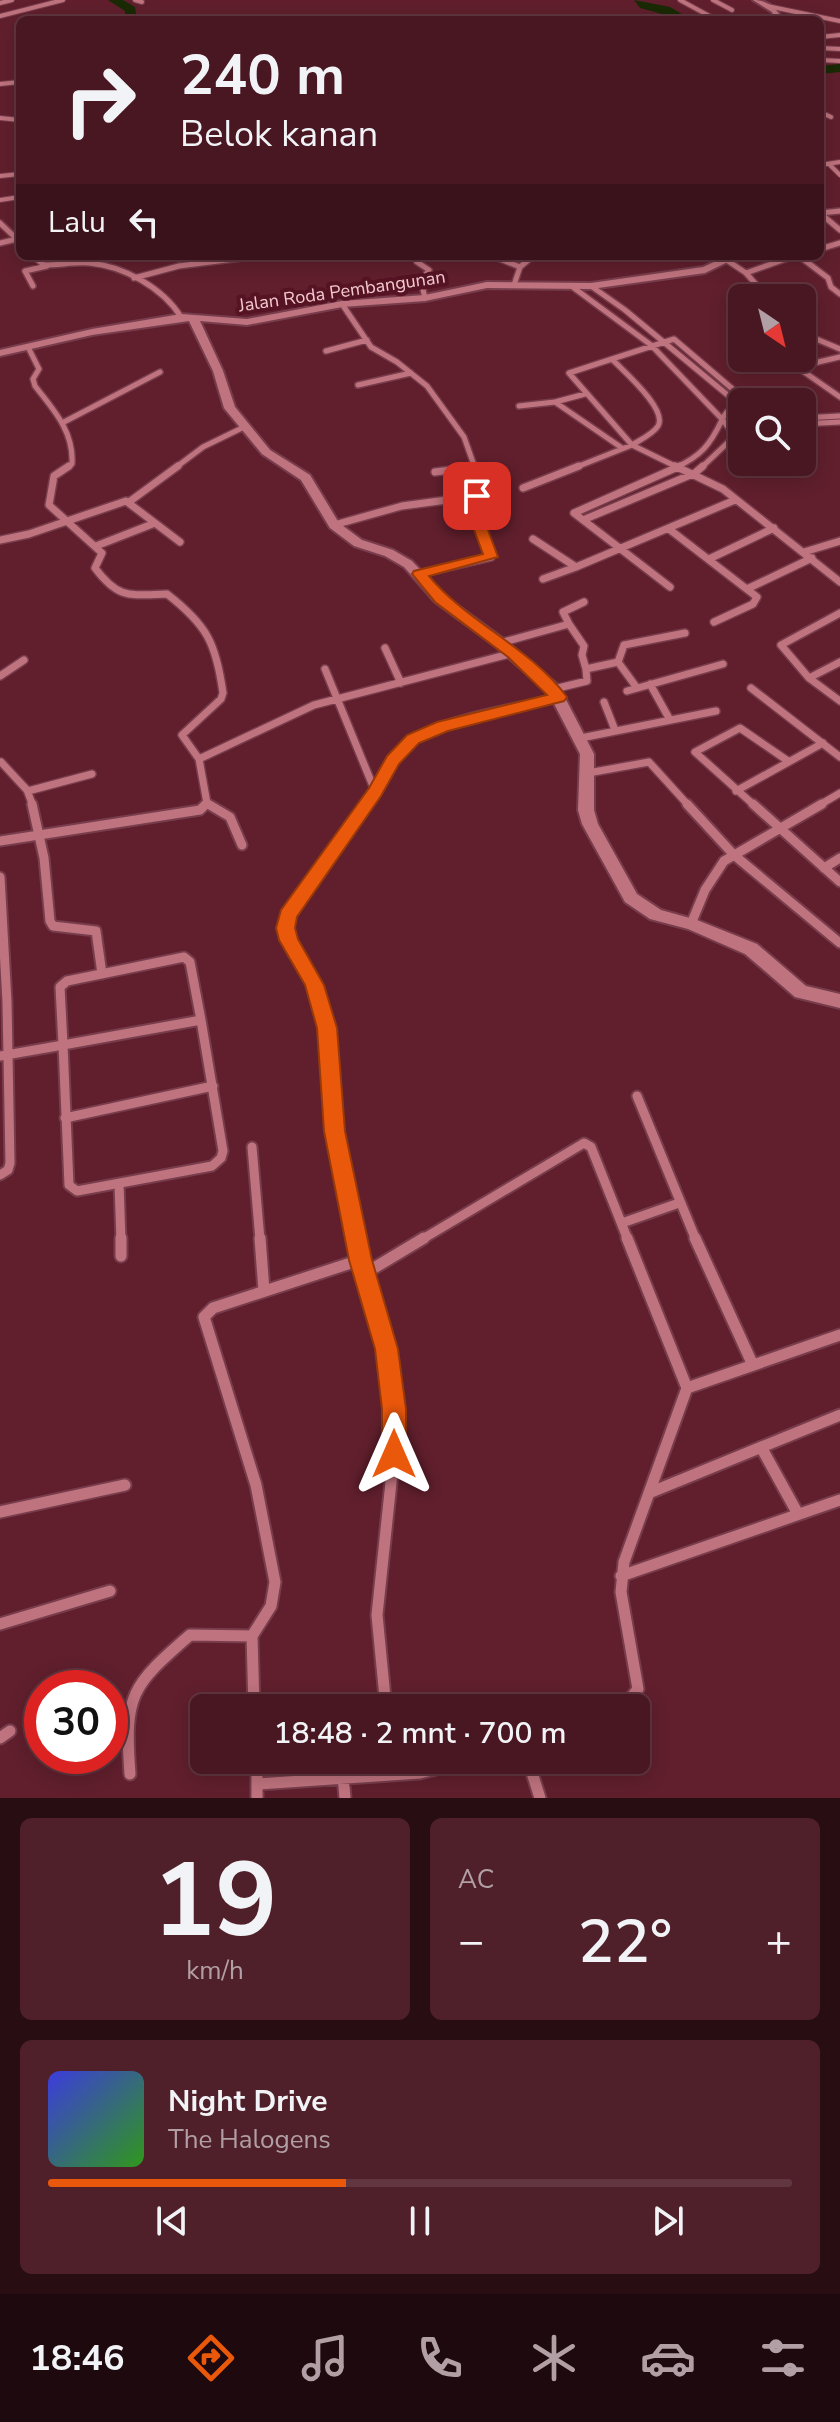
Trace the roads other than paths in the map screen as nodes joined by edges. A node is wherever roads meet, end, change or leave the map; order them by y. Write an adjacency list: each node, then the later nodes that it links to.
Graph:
1 (12, 0): 8 (street)
2 (63, 0): 11 (street)
3 (135, 0): 7 (street)
4 (680, 0): 12 (street)
5 (713, 0): 10 (street)
6 (757, 0): 9 (street)
7 (142, 2)
8 (0, 3)
9 (767, 6): 13 (street); 14 (street)
10 (732, 10)
11 (0, 16)
12 (709, 16)
13 (777, 16)
14 (816, 16)
15 (824, 114): 16 (street)
16 (831, 117)
17 (840, 162): 18 (street)
18 (829, 164): 19 (street); 20 (street)
19 (824, 165)
20 (840, 175)
21 (824, 216): 23 (street)
22 (0, 223): 24 (street)
23 (840, 230)
24 (16, 237)
25 (37, 260): 34 (street)
26 (226, 260): 37 (street)
27 (503, 260): 35 (street)
28 (528, 260): 35 (street)
29 (730, 260): 41 (street, Jalan Roda Pembangunan)
30 (733, 260): 36 (street)
31 (784, 260): 36 (street)
32 (802, 260): 43 (street)
33 (417, 262): 44 (street)
34 (48, 265): 37 (street); 40 (street)
35 (520, 267): 39 (street)
36 (746, 273): 38 (street)
37 (134, 278): 46 (street)
38 (756, 284)
39 (514, 285): 42 (street, Jalan Roda Pembangunan); 44 (street, Jalan Roda Pembangunan)
40 (33, 286)
41 (591, 286): 42 (street, Jalan Roda Pembangunan); 50 (street)
42 (574, 288): 52 (street)
43 (840, 294)
44 (425, 298): 45 (street, Jalan Roda Pembangunan)
45 (342, 304): 46 (street, Jalan Roda Pembangunan); 48 (street)
46 (187, 318): 53 (street, Jalan Roda Pembangunan); 75 (street)
47 (816, 339): 51 (street)
48 (367, 340): 55 (street); 60 (street)
49 (840, 341): 51 (street)
50 (663, 342): 52 (street); 62 (street); 64 (street)
51 (827, 343): 54 (street)
52 (651, 345): 58 (street); 71 (street)
53 (28, 347): 56 (street, Jalan Roda Pembangunan); 72 (street)
54 (840, 349)
55 (326, 351)
56 (0, 353)
57 (840, 357): 65 (street)
58 (611, 358): 63 (street); 78 (street)
59 (160, 372): 72 (street)
60 (411, 373): 61 (street); 82 (street)
61 (358, 385)
62 (732, 388)
63 (585, 394): 66 (street); 78 (street)
64 (728, 396)
65 (840, 397)
66 (555, 402): 67 (street); 79 (street)
67 (519, 406)
68 (728, 412): 71 (street)
69 (840, 416): 70 (street)
70 (816, 417)
71 (722, 420): 76 (street); 80 (street)
72 (64, 422): 91 (street)
73 (840, 422): 74 (street)
74 (816, 423)
75 (244, 427): 89 (street); 93 (street)
76 (728, 427)
77 (728, 444): 81 (street)
78 (632, 445): 79 (street); 83 (street)
79 (622, 448): 86 (street)
80 (708, 448): 81 (street); 83 (street)
81 (720, 452): 85 (street)
82 (475, 467): 84 (street); 87 (street)
83 (680, 467): 85 (street); 90 (street)
84 (435, 472)
85 (695, 473): 88 (street); 90 (street)
86 (523, 488)
87 (477, 496): 93 (street); 106 (street)
88 (735, 500): 94 (street); 95 (street)
89 (129, 502): 91 (street); 92 (street)
90 (583, 520): 101 (street)
91 (65, 521): 97 (street); 100 (street)
92 (155, 523): 99 (street); 100 (street)
93 (334, 525): 106 (street)
94 (774, 528): 102 (street); 104 (street)
95 (669, 529): 101 (street); 104 (street)
96 (533, 539): 105 (street)
97 (0, 540)
98 (840, 541): 102 (street)
99 (180, 542)
100 (96, 546): 144 (street)
101 (622, 550): 105 (street); 109 (street)
102 (804, 552): 103 (street)
103 (812, 558): 108 (street); 110 (street)
104 (709, 559): 110 (street)
105 (576, 567): 107 (street)
106 (419, 574): 116 (street)
107 (543, 579)
108 (840, 582)
109 (670, 587)
110 (749, 588): 113 (street)
111 (584, 602): 114 (street)
112 (840, 613): 128 (street)
113 (714, 622)
114 (569, 624): 116 (street); 126 (street)
115 (685, 633): 120 (street)
116 (500, 643): 118 (street)
117 (385, 648): 129 (street)
118 (513, 653): 129 (street); 134 (street)
119 (24, 660): 124 (street)
120 (618, 662): 126 (street); 131 (street)
121 (840, 662): 128 (street)
122 (723, 664): 130 (street)
123 (0, 667): 124 (street)
124 (11, 667): 127 (street)
125 (325, 669): 135 (street)
126 (586, 669): 134 (street)
127 (0, 676)
128 (809, 678): 136 (street)
129 (401, 683): 135 (street)
130 (650, 684): 131 (street); 139 (street)
131 (637, 688): 133 (street)
132 (751, 688): 142 (street)
133 (627, 691)
134 (556, 693): 141 (street); 150 (street)
135 (338, 698): 144 (street); 150 (street)
136 (840, 701)
137 (604, 702): 140 (street)
138 (716, 711): 139 (street)
139 (670, 720): 140 (street)
140 (615, 730): 141 (street)
141 (581, 738): 147 (street)
142 (823, 743): 143 (street); 145 (street)
143 (840, 757)
144 (199, 759): 153 (street)
145 (788, 761): 151 (street); 151 (street)
146 (1, 762): 149 (street)
147 (588, 773): 159 (street); 165 (street)
148 (92, 774): 149 (street)
149 (28, 791): 155 (street)
150 (375, 791): 184 (street)
151 (736, 791): 154 (street)
152 (840, 793): 154 (street)
153 (207, 803): 155 (street); 157 (street)
154 (778, 828): 159 (street); 161 (street)
155 (36, 836): 156 (street); 168 (street)
156 (0, 840): 158 (street)
157 (242, 845)
158 (0, 848)
159 (734, 855): 165 (street); 166 (street)
160 (840, 858): 161 (street)
161 (824, 868): 163 (street)
162 (0, 877): 164 (street)
163 (840, 882)
164 (2, 910): 167 (street)
165 (691, 924): 169 (street)
166 (840, 943)
167 (2, 955): 170 (street)
168 (102, 974): 171 (street); 172 (street)
169 (840, 1001)
170 (4, 1003): 173 (street)
171 (201, 1020): 172 (street); 174 (street)
172 (61, 1047): 173 (street); 177 (street)
173 (3, 1055): 176 (street)
174 (213, 1086): 177 (street); 180 (street)
175 (637, 1096): 181 (street)
176 (5, 1114): 179 (street)
177 (65, 1118): 180 (street)
178 (252, 1147): 186 (street)
179 (0, 1175)
180 (119, 1184): 183 (street)
181 (679, 1203): 182 (street); 188 (street)
182 (622, 1223): 185 (street); 189 (street)
183 (121, 1256)
184 (360, 1260): 185 (street); 186 (street)
185 (364, 1274): 202 (street)
186 (264, 1291): 200 (street)
187 (840, 1335): 188 (street)
188 (752, 1363): 189 (street)
189 (687, 1388): 193 (street)
190 (840, 1415): 191 (street)
191 (761, 1447): 193 (street); 196 (street)
192 (125, 1485): 195 (street)
193 (649, 1493): 197 (street)
194 (840, 1500): 196 (street)
195 (0, 1512)
196 (798, 1514): 197 (street)
197 (621, 1576): 203 (street)
198 (110, 1591): 199 (street)
199 (0, 1624)
200 (252, 1636): 201 (street); 204 (street)
201 (254, 1694)
202 (385, 1694)
203 (634, 1694)
204 (130, 1774)
205 (354, 1774): 207 (street)
206 (532, 1774): 210 (street)
207 (343, 1776): 208 (street); 209 (street)
208 (258, 1791)
209 (345, 1798)
210 (540, 1798)

